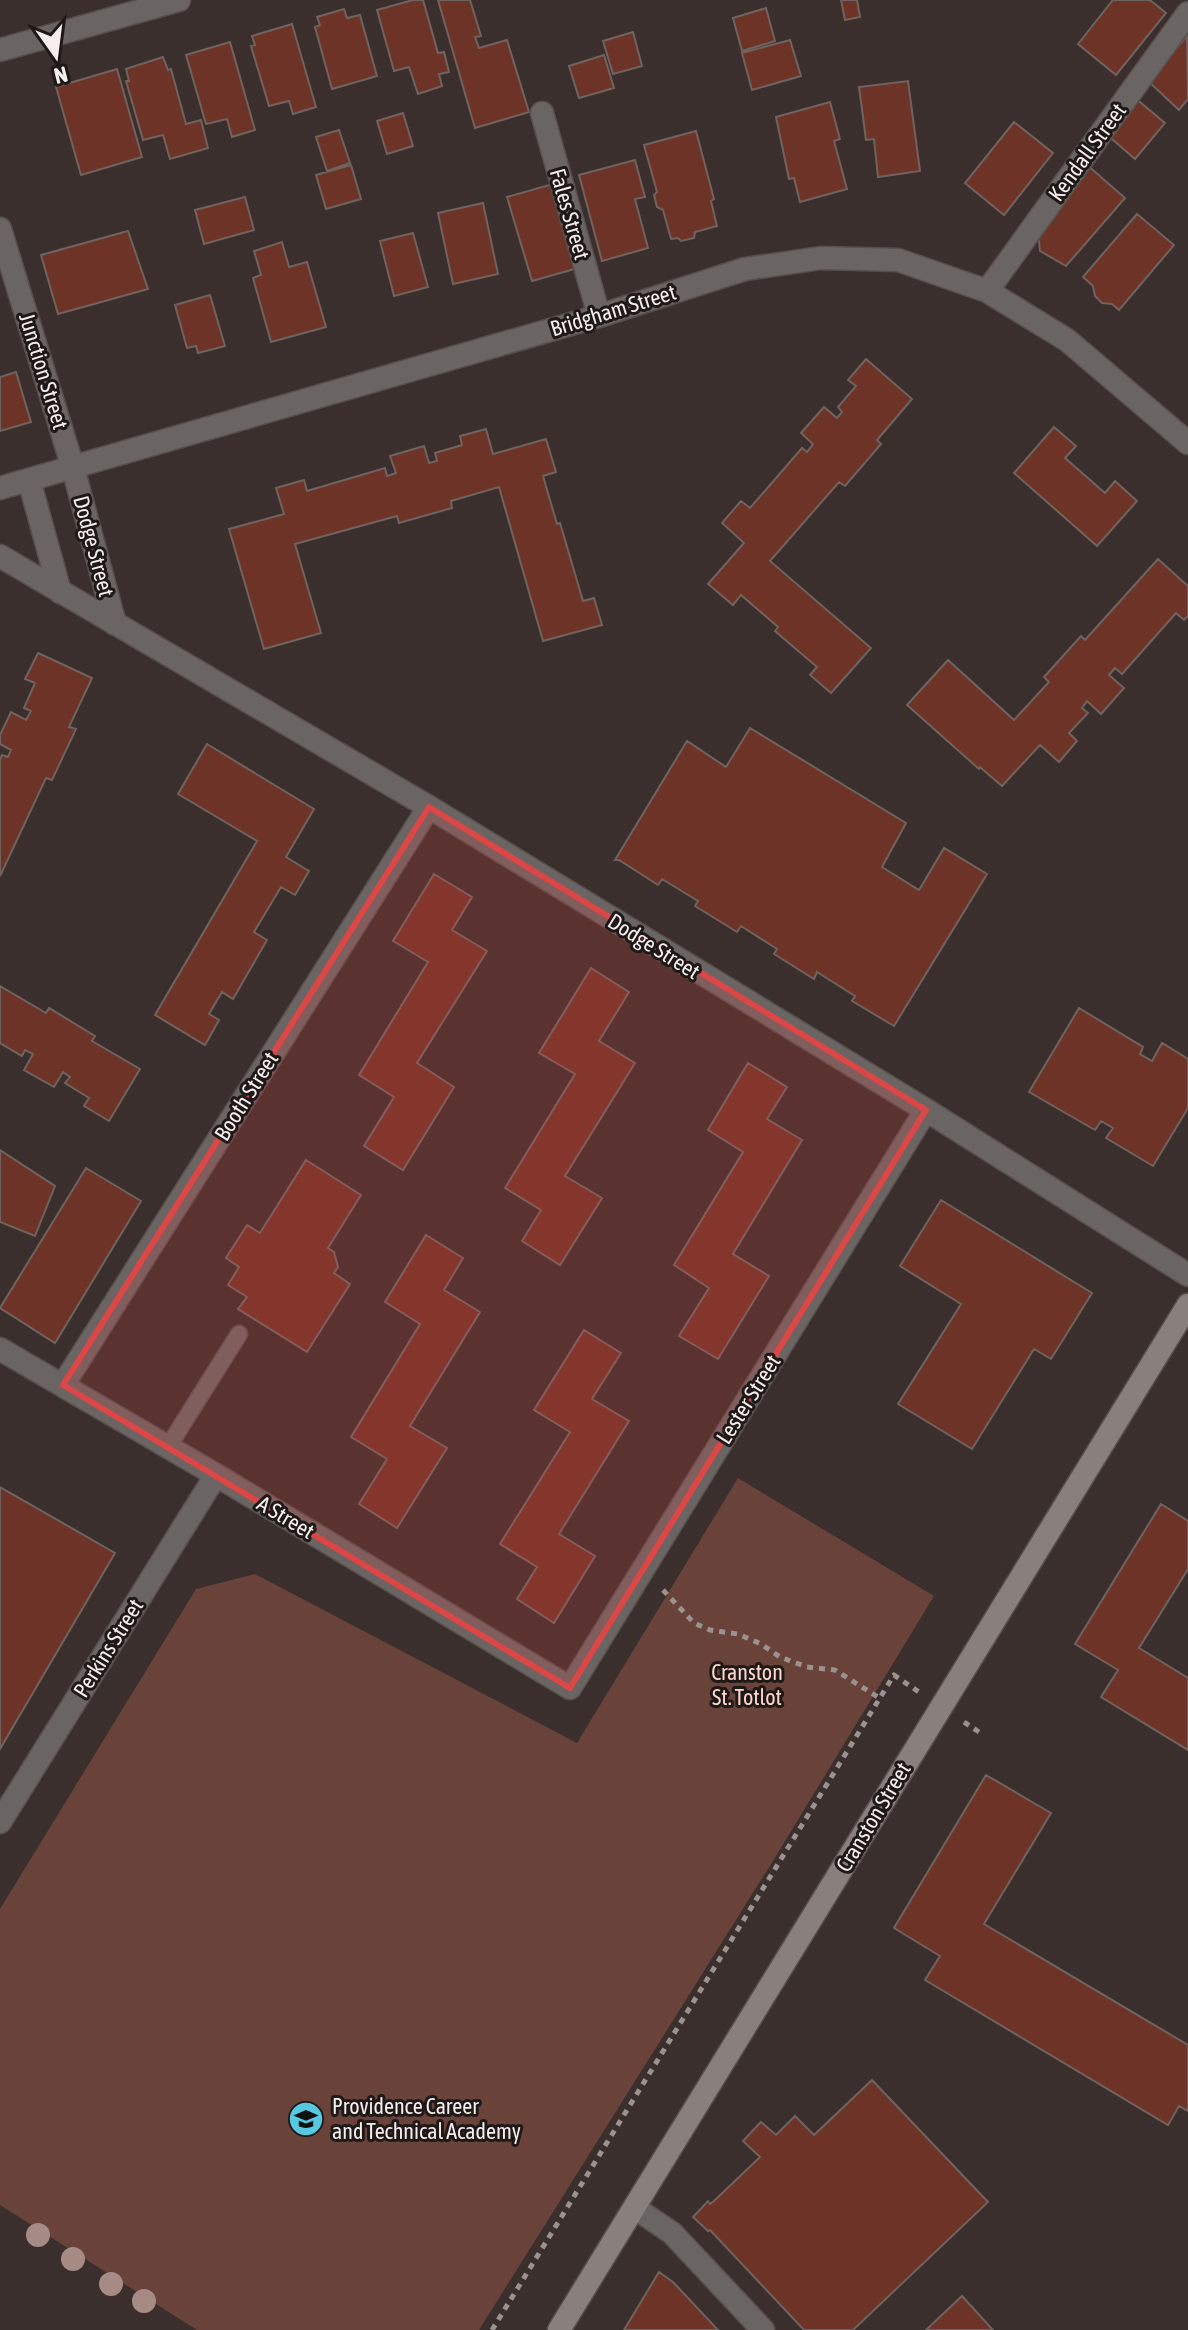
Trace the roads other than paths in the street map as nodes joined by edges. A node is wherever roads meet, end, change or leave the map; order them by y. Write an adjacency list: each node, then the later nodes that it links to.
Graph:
1 (179, 0): 3 (street)
2 (1188, 13): 6 (street, Kendall Street)
3 (0, 50)
4 (542, 113): 7 (street, Fales Street)
5 (0, 229): 9 (street, Junction Street)
6 (987, 291): 7 (street, Bridgham Street); 8 (street, Bridgham Street)
7 (599, 316): 9 (street, Bridgham Street)
8 (1188, 443)
9 (73, 468): 10 (street, Bridgham Street); 14 (street, Dodge Street)
10 (29, 480): 11 (street, Bridgham Street); 13 (street, Dodge Street)
11 (0, 488)
12 (0, 556): 13 (street, Dodge Street)
13 (60, 592): 14 (street, Dodge Street)
14 (115, 624): 15 (street, Dodge Street)
15 (429, 807): 16 (street, Dodge Street); 21 (street, Booth Street)
16 (926, 1110): 17 (street, Dodge Street); 24 (street, Lester Street)
17 (1188, 1275)
18 (1188, 1305): 26 (main road, Cranston Street)
19 (239, 1334): 22 (lane)
20 (0, 1349): 21 (street, A Street)
21 (63, 1385): 22 (street, A Street)
22 (168, 1447): 23 (street, A Street)
23 (216, 1475): 24 (street, A Street); 25 (street, Perkins Street)
24 (570, 1688)
25 (0, 1822)
26 (635, 2208): 27 (main road, Cranston Street); 28 (street)
27 (559, 2330)
28 (763, 2330)

